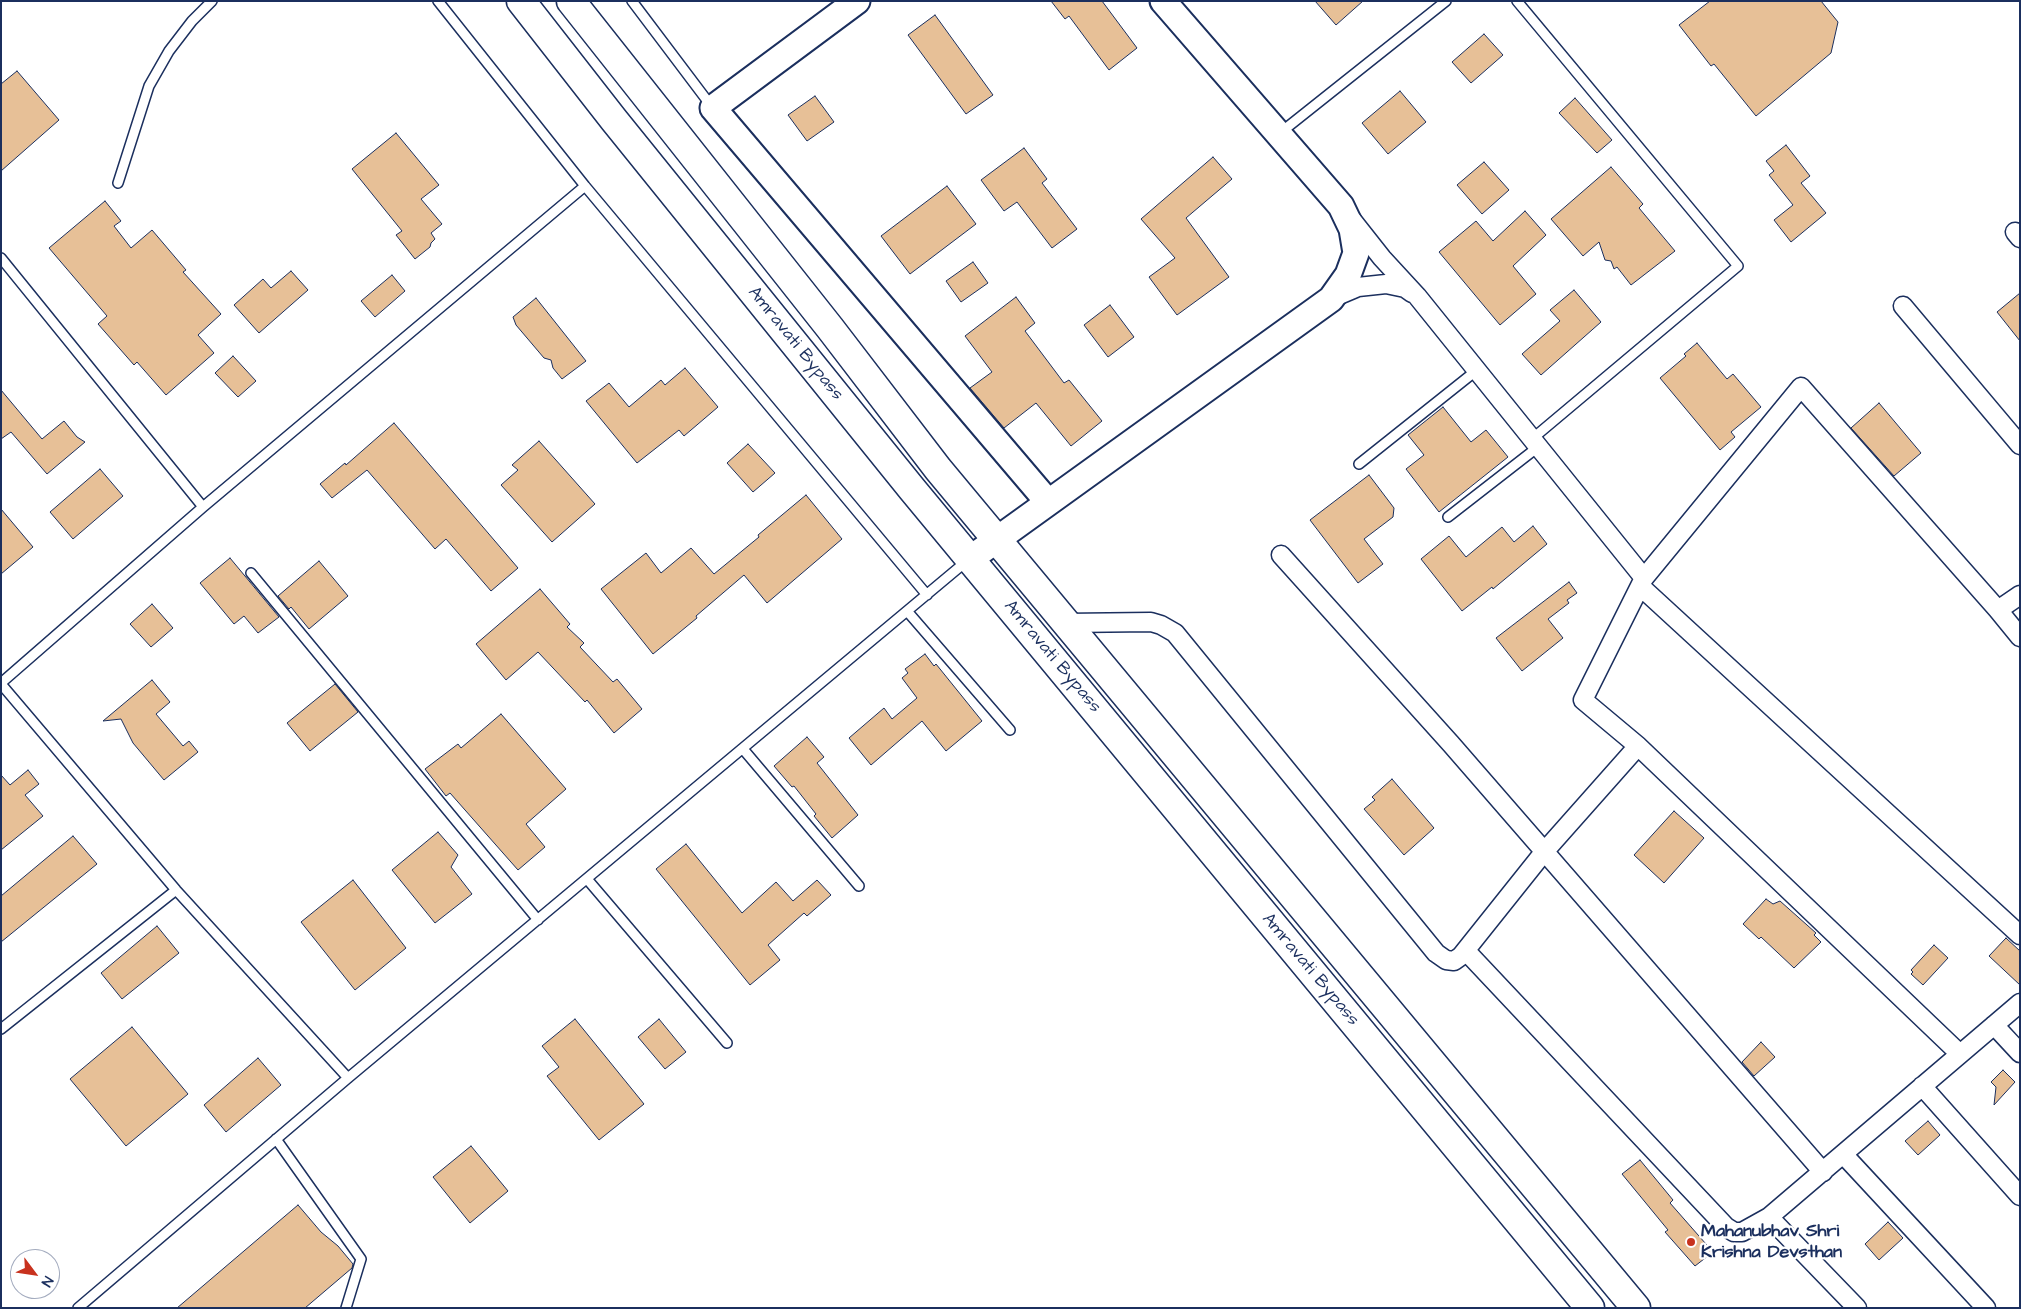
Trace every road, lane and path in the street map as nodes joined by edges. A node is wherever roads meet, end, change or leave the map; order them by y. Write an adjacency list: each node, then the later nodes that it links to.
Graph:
1 (212, 1): 12 (lane)
2 (438, 1): 13 (lane)
3 (522, 1): 28 (highway, Amravati Bypass)
4 (571, 1): 26 (highway, Amravati Bypass)
5 (632, 1): 10 (lane)
6 (857, 1): 10 (street)
7 (1163, 1): 11 (street)
8 (1446, 1): 11 (lane)
9 (1517, 1): 20 (lane)
10 (713, 108): 23 (street)
11 (1278, 134): 14 (street)
12 (118, 183)
13 (585, 186): 24 (lane); 31 (lane)
14 (1340, 206): 16 (street); 17 (street)
15 (1, 258): 24 (lane)
16 (1417, 296): 17 (street); 19 (street)
17 (1331, 299): 23 (street)
18 (1903, 306): 21 (street)
19 (1477, 370): 20 (street); 22 (lane)
20 (1535, 443): 25 (lane); 30 (street)
21 (2020, 445)
22 (1359, 464)
23 (1048, 502): 26 (street)
24 (203, 506): 37 (lane)
25 (1448, 517)
26 (996, 539): 28 (street); 35 (highway, Amravati Bypass)
27 (1280, 555): 41 (street)
28 (970, 559): 31 (lane); 63 (highway, Amravati Bypass)
29 (251, 573): 45 (lane)
30 (1642, 582): 33 (street); 39 (street); 46 (street)
31 (927, 595): 34 (lane)
32 (2020, 595): 33 (street)
33 (1998, 610): 36 (street)
34 (908, 611): 38 (lane); 40 (lane)
35 (1066, 623): 47 (street); 64 (highway, Amravati Bypass)
36 (2020, 637)
37 (1, 683): 44 (lane)
38 (1010, 730)
39 (1638, 746): 41 (street); 53 (street)
40 (743, 749): 42 (lane); 43 (lane)
41 (1544, 852): 47 (street); 58 (street)
42 (587, 879): 45 (lane); 51 (lane)
43 (859, 886)
44 (176, 890): 50 (lane); 54 (lane)
45 (538, 920): 54 (lane)
46 (2020, 935)
47 (1466, 951): 60 (street)
48 (2020, 1003): 49 (street)
49 (1994, 1025): 52 (street); 53 (street)
50 (1, 1028)
51 (727, 1043)
52 (2020, 1053)
53 (1960, 1054): 55 (street)
54 (348, 1078): 56 (lane)
55 (1922, 1086): 57 (street); 59 (street)
56 (276, 1139): 61 (lane); 62 (lane)
57 (1843, 1154): 58 (street); 66 (street)
58 (1823, 1172): 60 (street)
59 (2020, 1196)
60 (1770, 1217): 65 (street)
61 (78, 1308)
62 (346, 1308)
63 (1590, 1308)
64 (1636, 1308)
65 (1857, 1308)
66 (1986, 1308)

